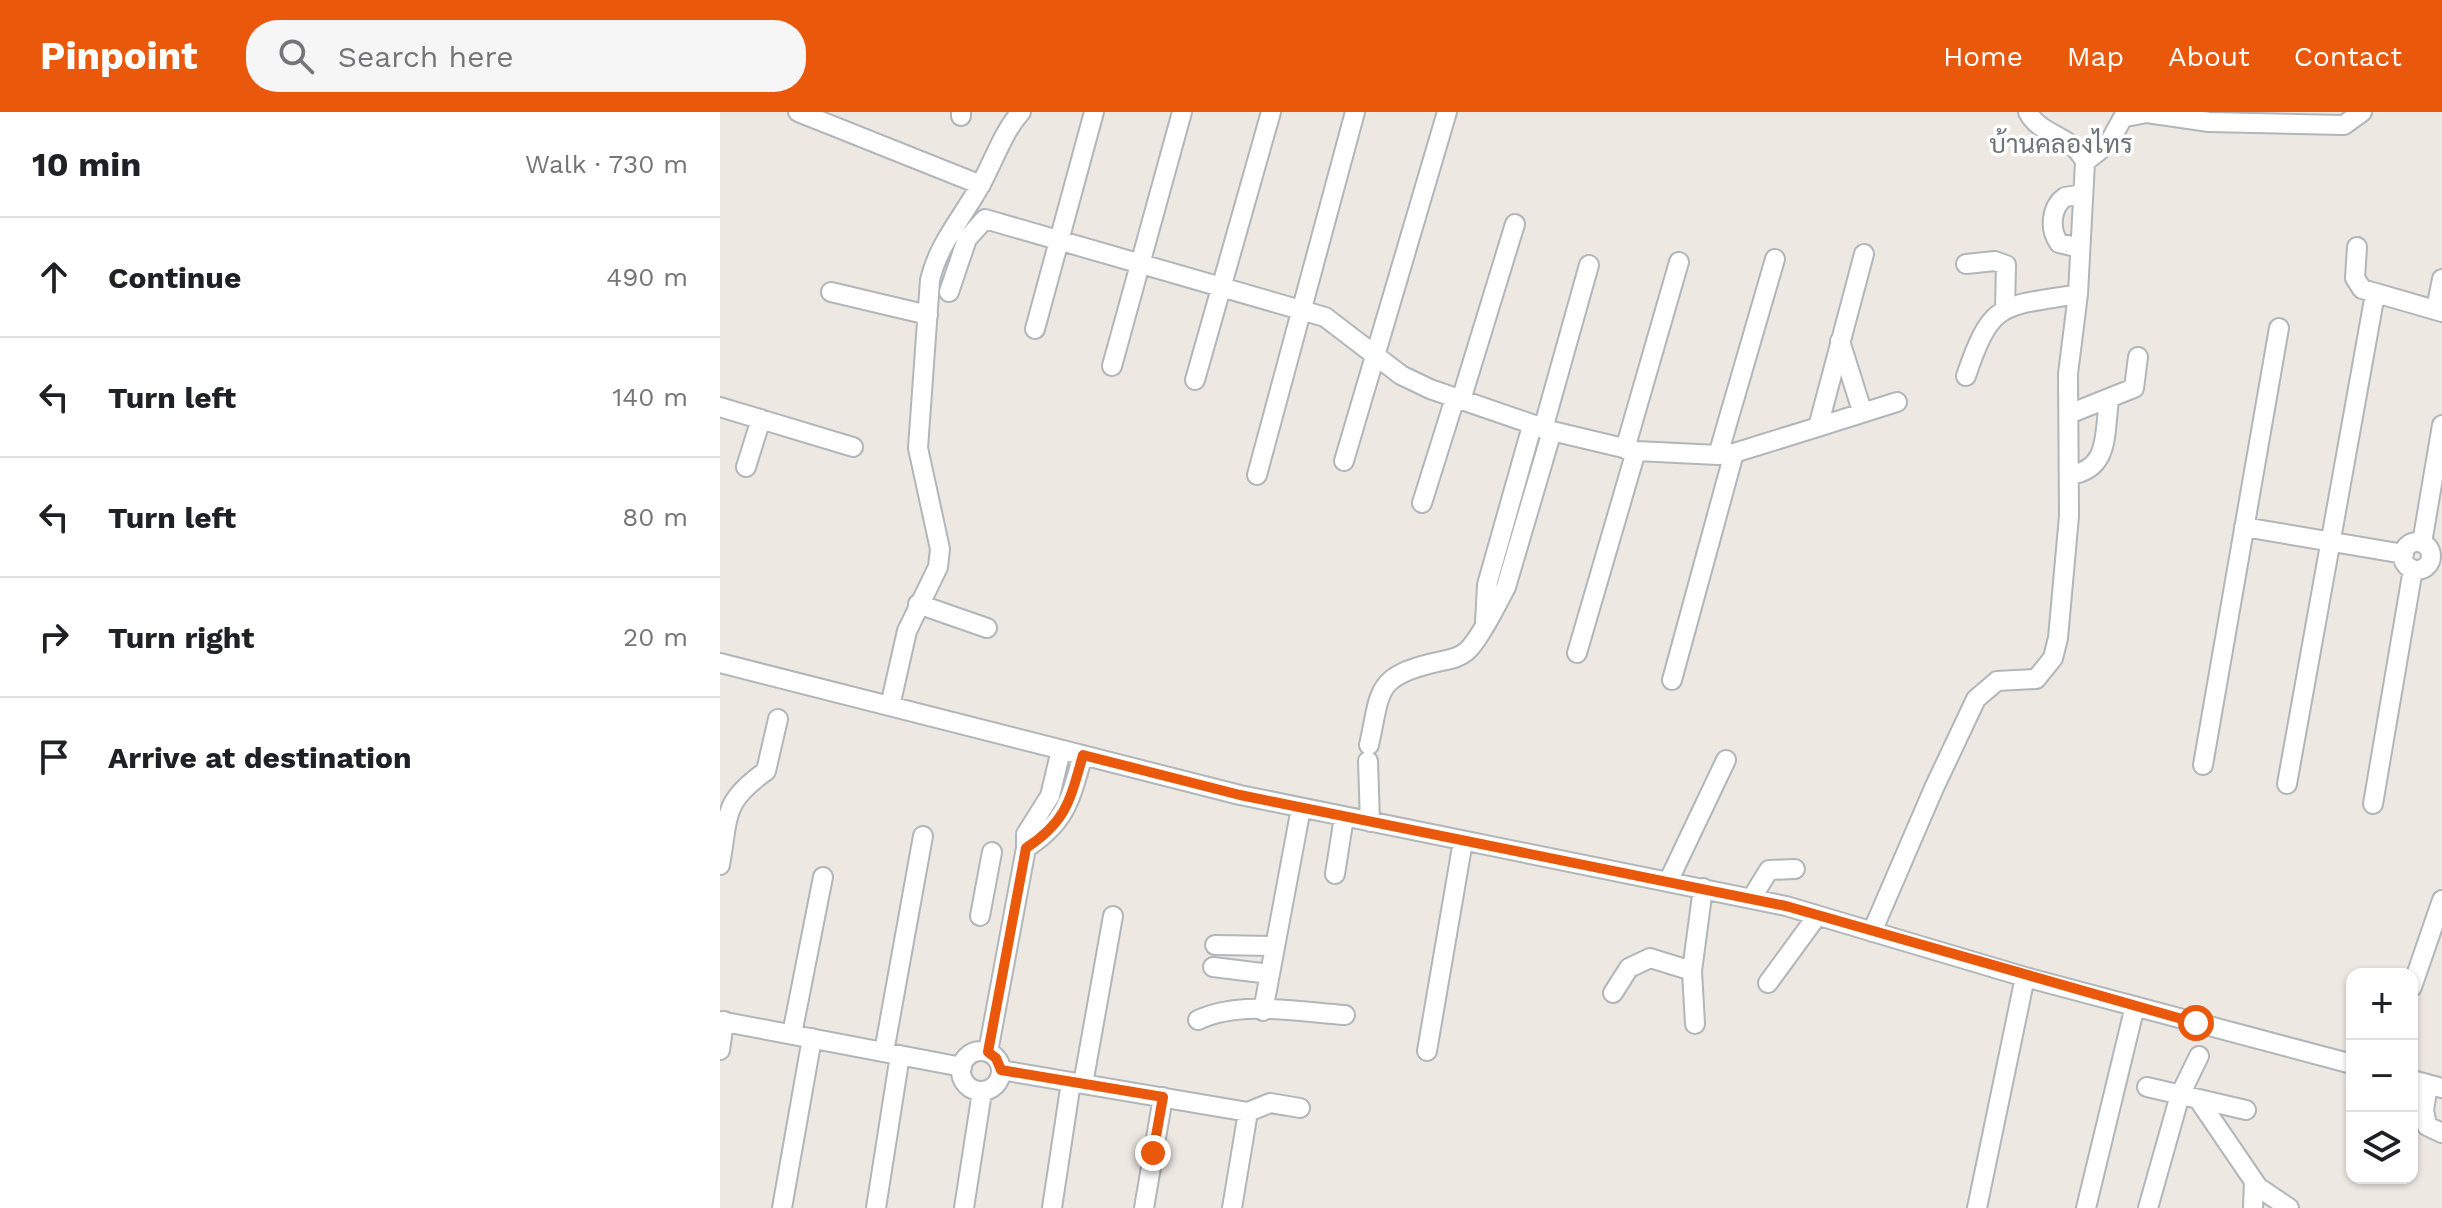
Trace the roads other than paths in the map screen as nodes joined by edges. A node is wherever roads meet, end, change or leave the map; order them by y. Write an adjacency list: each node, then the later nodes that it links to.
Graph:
1 (798, 112): 13 (street)
2 (1021, 112): 13 (street)
3 (1094, 112): 16 (street)
4 (1182, 112): 22 (street)
5 (1271, 112): 26 (street)
6 (1355, 112): 32 (street)
7 (1447, 112): 38 (street)
8 (2028, 112): 12 (street)
9 (2362, 112): 11 (street)
10 (2126, 114): 11 (street); 12 (street)
11 (2248, 118)
12 (2085, 162): 14 (street)
13 (981, 185): 34 (street)
14 (2083, 194): 18 (street); 18 (street)
15 (1515, 224): 43 (street)
16 (1059, 239): 22 (street); 28 (street); 36 (street)
17 (2357, 247): 30 (street)
18 (2080, 248): 29 (street)
19 (1864, 254): 37 (street)
20 (1775, 259): 55 (street)
21 (1679, 262): 54 (street)
22 (1140, 263): 26 (street); 40 (street)
23 (1966, 264): 31 (street)
24 (1589, 265): 52 (street)
25 (2442, 279): 33 (street)
26 (1222, 286): 32 (street); 42 (street)
27 (831, 292): 34 (street)
28 (949, 292)
29 (2078, 294): 31 (street); 48 (street)
30 (2375, 294): 33 (street); 64 (street)
31 (2005, 309): 41 (street)
32 (1302, 310): 38 (street); 58 (street)
33 (2439, 311)
34 (928, 315): 67 (street)
35 (2279, 328): 61 (street)
36 (1035, 329)
37 (1840, 341): 47 (street); 51 (street)
38 (1375, 353): 43 (street); 56 (street)
39 (2138, 357): 44 (street)
40 (1112, 366)
41 (1966, 376)
42 (1195, 380)
43 (1458, 399): 52 (street); 60 (street)
44 (2109, 401): 48 (street); 59 (street)
45 (1897, 402): 47 (street)
46 (720, 407): 49 (street)
47 (1862, 411): 51 (street)
48 (2069, 414): 59 (street)
49 (761, 419): 53 (street); 57 (street)
50 (2442, 425): 65 (street)
51 (1818, 427): 55 (street)
52 (1542, 429): 54 (street); 62 (street); 63 (street)
53 (853, 447)
54 (1630, 450): 55 (street); 70 (street)
55 (1726, 454): 72 (street)
56 (1344, 461)
57 (746, 467)
58 (1257, 475)
59 (2070, 475): 101 (street)
60 (1422, 503)
61 (2244, 527): 64 (street); 78 (street)
62 (1501, 537): 63 (street); 68 (street)
63 (1520, 541): 68 (street)
64 (2330, 542): 66 (street); 79 (street)
65 (2432, 553): 66 (street)
66 (2408, 562): 80 (street)
67 (918, 604): 69 (street); 73 (street)
68 (1485, 622): 83 (street)
69 (987, 628)
70 (1577, 653)
71 (720, 663): 73 (street)
72 (1672, 680)
73 (890, 706): 75 (street)
74 (778, 719): 88 (street)
75 (1061, 750): 76 (street); 86 (street)
76 (1083, 755): 81 (street); 86 (street)
77 (1726, 760): 94 (street)
78 (2203, 765)
79 (2287, 784)
80 (2373, 804)
81 (1301, 808): 82 (street); 103 (street)
82 (1344, 817): 83 (street); 90 (street)
83 (1370, 822): 85 (street)
84 (923, 836): 122 (street)
85 (1463, 841): 94 (street); 120 (street)
86 (1026, 848): 93 (street)
87 (992, 852): 91 (street)
88 (720, 865)
89 (1795, 869): 96 (street)
90 (1335, 874)
91 (988, 876): 93 (street); 98 (street)
92 (823, 877): 117 (street)
93 (1020, 881): 121 (street)
94 (1668, 882): 95 (street)
95 (1703, 888): 96 (street); 106 (street)
96 (1751, 899): 100 (street)
97 (2442, 900): 105 (street)
98 (980, 916)
99 (1113, 916): 127 (street)
100 (1817, 916): 101 (street); 109 (street)
101 (1872, 932): 108 (street)
102 (1215, 945): 103 (street)
103 (1275, 946): 107 (street)
104 (1213, 967): 107 (street)
105 (2418, 970)
106 (1692, 971): 110 (street); 116 (street)
107 (1270, 974): 112 (street)
108 (2025, 977): 111 (street); 144 (street)
109 (1768, 983)
110 (1613, 993)
111 (2135, 1006): 124 (street); 145 (street)
112 (1263, 1011): 113 (street); 114 (street)
113 (1345, 1015)
114 (1198, 1020)
115 (722, 1021): 117 (street); 119 (street)
116 (1695, 1024)
117 (792, 1034): 118 (street)
118 (812, 1038): 122 (street); 138 (street)
119 (720, 1050)
120 (1427, 1051)
121 (988, 1052): 125 (street); 126 (street)
122 (892, 1053): 125 (street); 139 (street)
123 (2199, 1056): 132 (street)
124 (2346, 1061)
125 (962, 1067): 130 (street)
126 (1001, 1070): 127 (street); 130 (street)
127 (1077, 1083): 131 (street); 141 (street)
128 (2427, 1084): 136 (street)
129 (2147, 1087): 132 (street)
130 (982, 1092): 140 (street)
131 (1163, 1097): 135 (street); 142 (street)
132 (2189, 1097): 134 (street); 137 (street); 146 (street)
133 (1300, 1108): 135 (street)
134 (2246, 1110)
135 (1248, 1112): 143 (street)
136 (2442, 1133)
137 (2254, 1181): 147 (street); 148 (street)
138 (782, 1208)
139 (876, 1208)
140 (964, 1208)
141 (1052, 1208)
142 (1144, 1208)
143 (1232, 1208)
144 (1977, 1208)
145 (2086, 1208)
146 (2148, 1208)
147 (2253, 1208)
148 (2289, 1208)

